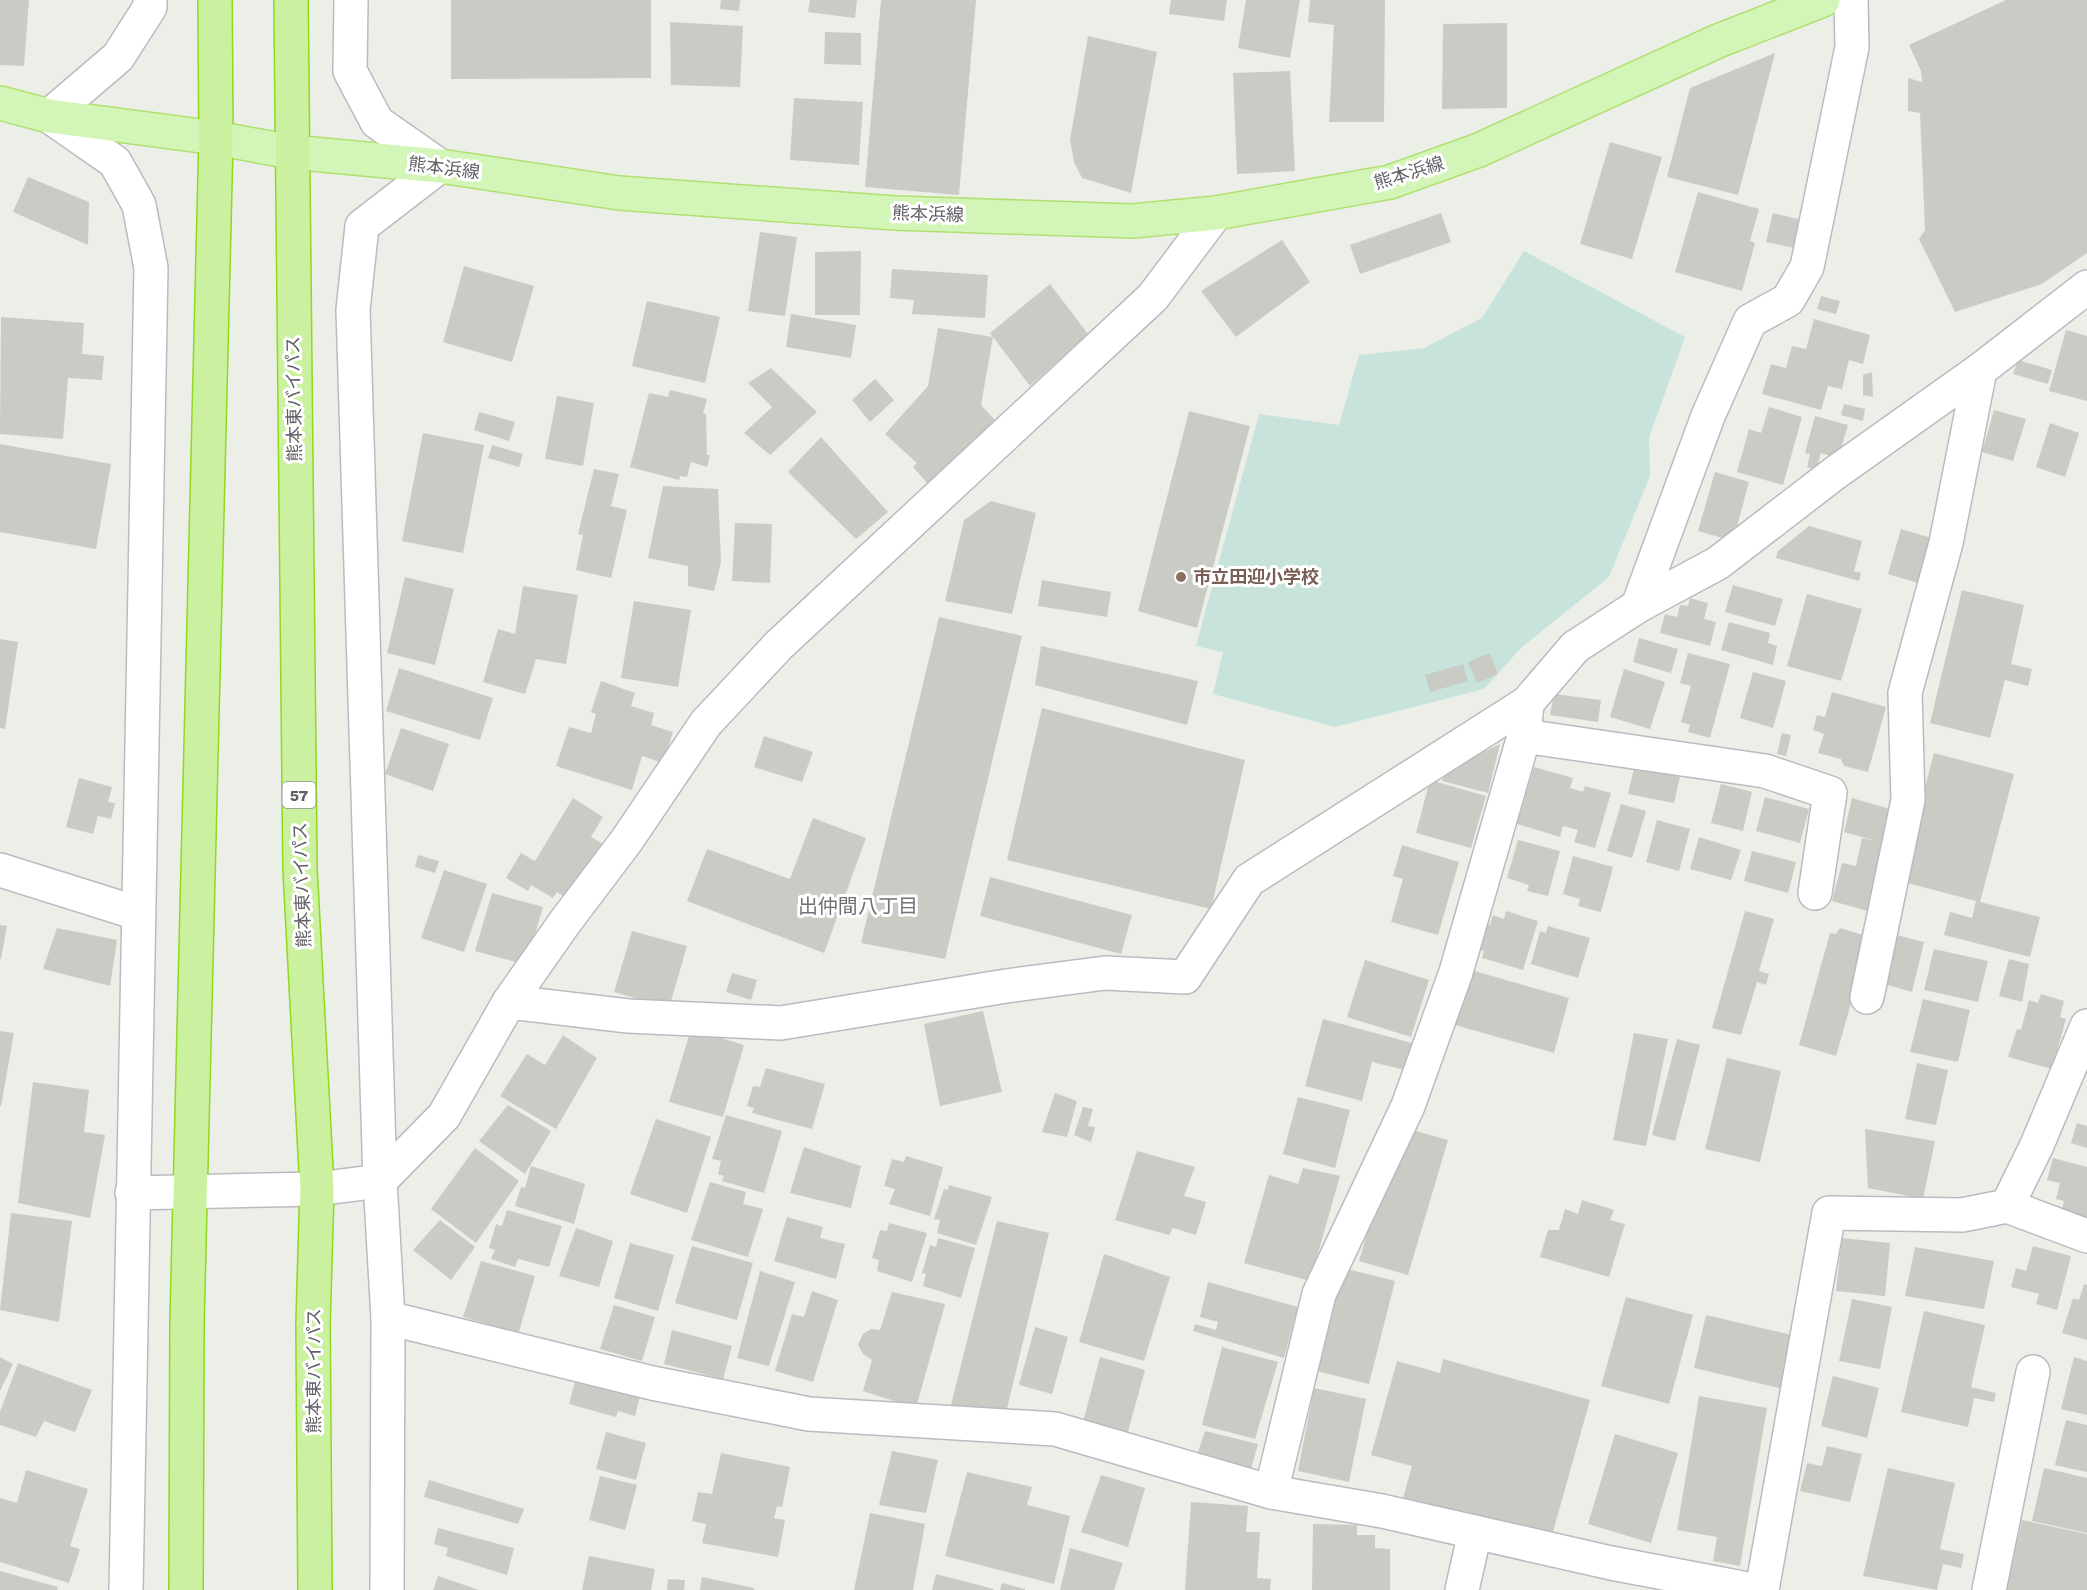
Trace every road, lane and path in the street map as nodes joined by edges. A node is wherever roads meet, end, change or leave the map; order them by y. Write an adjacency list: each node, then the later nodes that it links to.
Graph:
1 (150, 0): 8 (street)
2 (215, 0): 9 (highway)
3 (291, 0): 10 (highway, 熊本東バイパス / 57)
4 (351, 0): 11 (street)
5 (1824, 0): 12 (main road, 熊本浜線)
6 (1851, 0): 15 (street)
7 (0, 103): 8 (main road, 熊本浜線)
8 (49, 116): 9 (main road, 熊本浜線); 20 (street)
9 (216, 138): 10 (main road, 熊本浜線); 27 (highway)
10 (291, 152): 11 (main road, 熊本浜線); 25 (highway, 熊本東バイパス / 57)
11 (440, 166): 12 (main road, 熊本浜線); 24 (street)
12 (1216, 213): 22 (street)
13 (2087, 287): 14 (street)
14 (1980, 370): 15 (street); 21 (street)
15 (1638, 606): 16 (street)
16 (1527, 703): 17 (street); 22 (street)
17 (1524, 736): 19 (street); 32 (street)
18 (0, 870): 20 (street)
19 (1815, 893)
20 (137, 913): 26 (street)
21 (1867, 997)
22 (509, 1002): 24 (street)
23 (2087, 1026): 28 (street)
24 (380, 1181): 25 (street); 30 (street)
25 (317, 1189): 27 (street); 36 (highway, 熊本東バイパス / 57)
26 (132, 1192): 27 (street); 34 (street)
27 (190, 1192): 35 (highway)
28 (2007, 1206): 29 (street); 40 (street)
29 (2087, 1236)
30 (388, 1318): 32 (street); 37 (street)
31 (2033, 1372): 41 (street)
32 (1271, 1492): 33 (street)
33 (1474, 1532): 38 (street); 39 (street)
34 (126, 1590)
35 (186, 1590)
36 (315, 1590)
37 (387, 1590)
38 (1462, 1590)
39 (1753, 1590)
40 (1762, 1590)
41 (1989, 1590)

